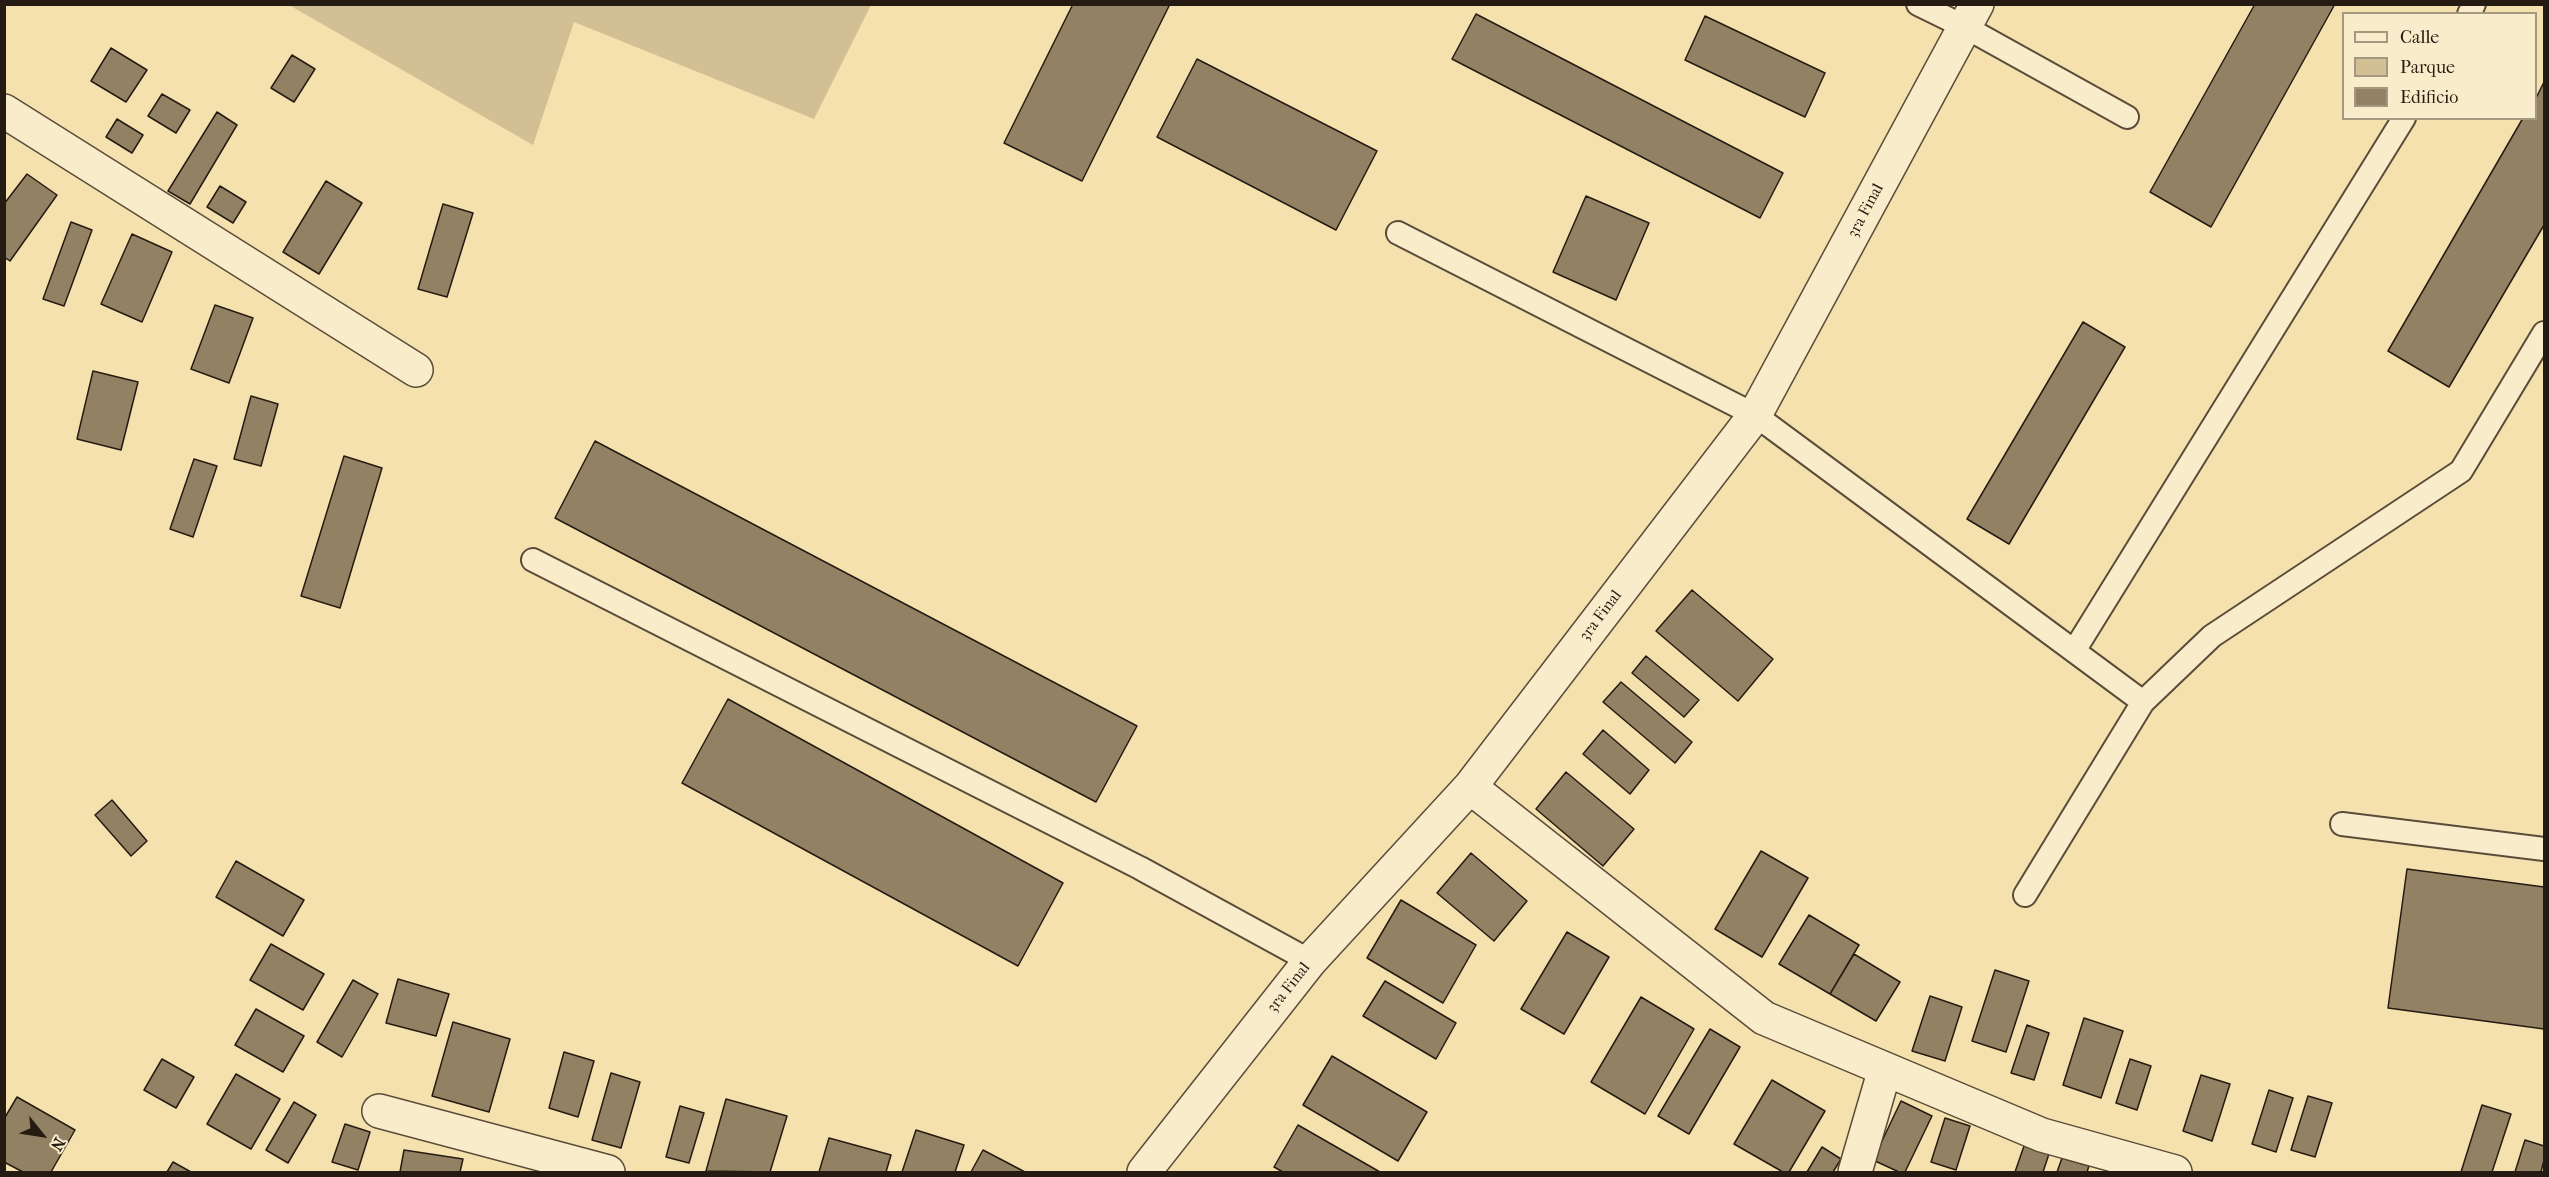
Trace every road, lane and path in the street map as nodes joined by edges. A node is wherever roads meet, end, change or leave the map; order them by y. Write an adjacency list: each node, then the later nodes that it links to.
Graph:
1 (1918, 4): 2 (lane)
2 (1971, 16): 4 (lane); 9 (street, 3ra Final)
3 (4, 111): 8 (street)
4 (2127, 117)
5 (2403, 120): 11 (lane)
6 (1398, 233): 9 (lane)
7 (2544, 333): 12 (lane)
8 (416, 370)
9 (1755, 415): 11 (lane); 13 (street, 3ra Final)
10 (533, 560): 17 (lane)
11 (2074, 651): 12 (lane)
12 (2143, 702): 16 (lane)
13 (1470, 788): 17 (street, 3ra Final); 18 (street)
14 (2342, 824): 15 (lane)
15 (2544, 849)
16 (2025, 895)
17 (1310, 961): 22 (street, 3ra Final)
18 (1886, 1069): 23 (street); 24 (street)
19 (379, 1111): 20 (street)
20 (554, 1166): 21 (street)
21 (608, 1173)
22 (1144, 1173)
23 (1855, 1173)
24 (2175, 1173)

